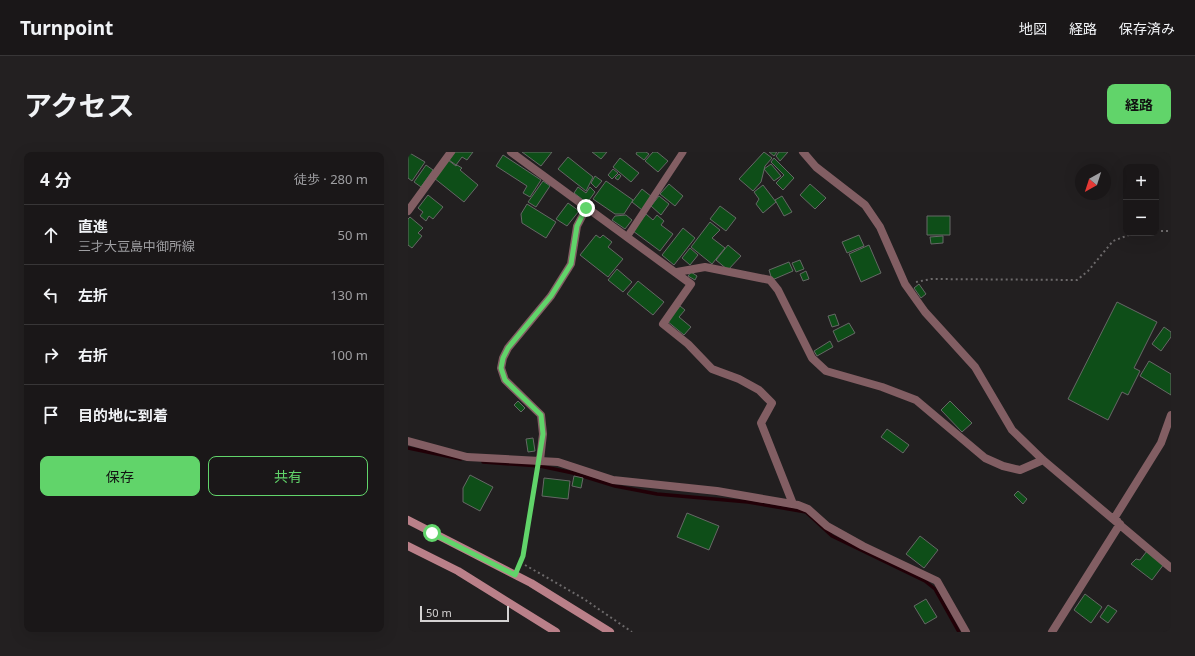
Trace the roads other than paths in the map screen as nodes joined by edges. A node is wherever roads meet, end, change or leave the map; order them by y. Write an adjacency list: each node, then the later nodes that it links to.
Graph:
1 (451, 152): 6 (street)
2 (511, 152): 5 (street)
3 (683, 152): 7 (lane)
4 (803, 152): 12 (street)
5 (586, 208): 7 (street); 11 (street)
6 (408, 211)
7 (627, 237): 8 (street)
8 (677, 272): 12 (street); 13 (street)
9 (1171, 415): 15 (street)
10 (408, 441): 11 (street)
11 (540, 460): 13 (street)
12 (1043, 460): 15 (street)
13 (792, 504): 20 (street)
14 (408, 520): 19 (main road)
15 (1120, 524): 17 (street); 21 (street)
16 (408, 546): 18 (main road)
17 (1171, 568)
18 (556, 632)
19 (610, 632)
20 (966, 632)
21 (1052, 632)

